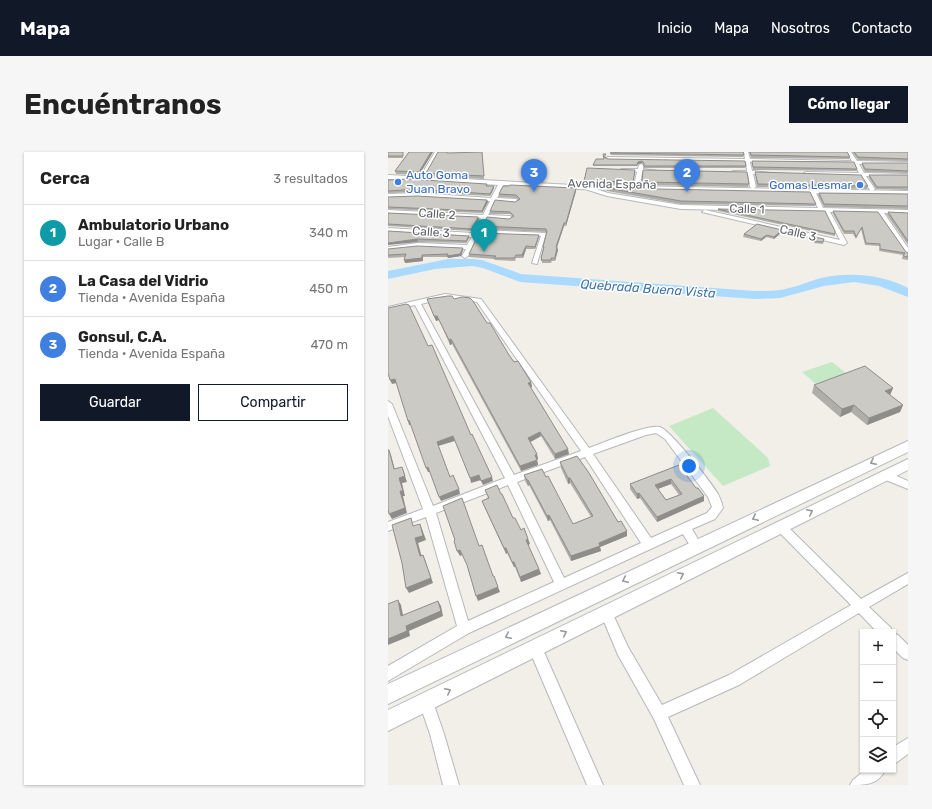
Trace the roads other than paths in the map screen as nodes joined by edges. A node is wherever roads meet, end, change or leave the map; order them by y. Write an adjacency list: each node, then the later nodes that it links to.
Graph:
1 (437, 152): 19 (street)
2 (746, 152): 6 (street)
3 (849, 152): 7 (street)
4 (608, 158): 5 (street)
5 (642, 159): 6 (street); 10 (street)
6 (747, 160): 7 (street); 13 (street)
7 (855, 162): 8 (street); 17 (street)
8 (908, 163)
9 (618, 170): 10 (street)
10 (640, 170): 11 (street); 22 (street)
11 (662, 171)
12 (725, 172): 13 (street)
13 (750, 172): 14 (street); 23 (street)
14 (773, 173)
15 (797, 173): 17 (street)
16 (388, 174): 19 (main road, Avenida España)
17 (863, 174): 18 (street); 25 (street)
18 (908, 175)
19 (422, 176): 22 (main road, Avenida España)
20 (388, 179): 21 (main road, Avenida España)
21 (501, 184): 24 (main road, Avenida España); 30 (street)
22 (637, 185): 23 (main road, Avenida España)
23 (753, 187): 25 (main road, Avenida España)
24 (587, 188): 27 (main road, Avenida España); 32 (street, Calle 1)
25 (872, 189): 26 (main road, Avenida España)
26 (908, 190)
27 (812, 191): 28 (main road, Avenida España); 33 (street)
28 (908, 193)
29 (388, 196): 30 (street)
30 (493, 200): 31 (street); 37 (street)
31 (516, 201)
32 (681, 207): 33 (street, Calle 1); 33 (street, Calle 3)
33 (824, 211): 35 (street, Calle 1)
34 (388, 212): 37 (street, Calle 2)
35 (880, 212): 36 (street, Calle 1); 41 (street)
36 (908, 212)
37 (484, 216): 38 (street, Calle 2); 40 (street)
38 (510, 218)
39 (388, 230): 40 (street, Calle 3)
40 (475, 234): 42 (street); 46 (street, Calle 3)
41 (905, 244): 44 (street)
42 (469, 247): 43 (street); 45 (street)
43 (388, 249)
44 (908, 253)
45 (465, 256)
46 (535, 263)
47 (417, 302): 48 (street); 51 (street); 54 (street)
48 (388, 309)
49 (388, 404): 56 (street)
50 (908, 446): 61 (main road, one-way to 61)
51 (587, 452): 54 (street); 59 (street); 60 (street)
52 (908, 464): 53 (main road)
53 (885, 475): 55 (street); 57 (main road, one-way to 53)
54 (511, 480): 56 (street); 63 (street)
55 (908, 485)
56 (430, 512): 58 (street); 66 (street)
57 (780, 526): 64 (street); 65 (main road, one-way to 57)
58 (388, 527)
59 (686, 528): 60 (street); 61 (street)
60 (649, 545): 63 (street)
61 (696, 546): 72 (main road, one-way to 72)
62 (908, 578): 64 (street)
63 (561, 584): 66 (street)
64 (860, 606): 67 (street); 74 (street)
65 (606, 612): 69 (main road, one-way to 65); 74 (street)
66 (464, 629): 71 (street)
67 (883, 629)
68 (896, 642): 70 (street)
69 (535, 647): 73 (main road, one-way to 69); 80 (street)
70 (908, 654)
71 (388, 674)
72 (388, 694)
73 (426, 702): 75 (main road); 79 (street)
74 (660, 714): 81 (street)
75 (388, 721)
76 (908, 745): 77 (street)
77 (896, 755)
78 (873, 773): 82 (street)
79 (451, 785)
80 (595, 785)
81 (692, 785)
82 (858, 785)

